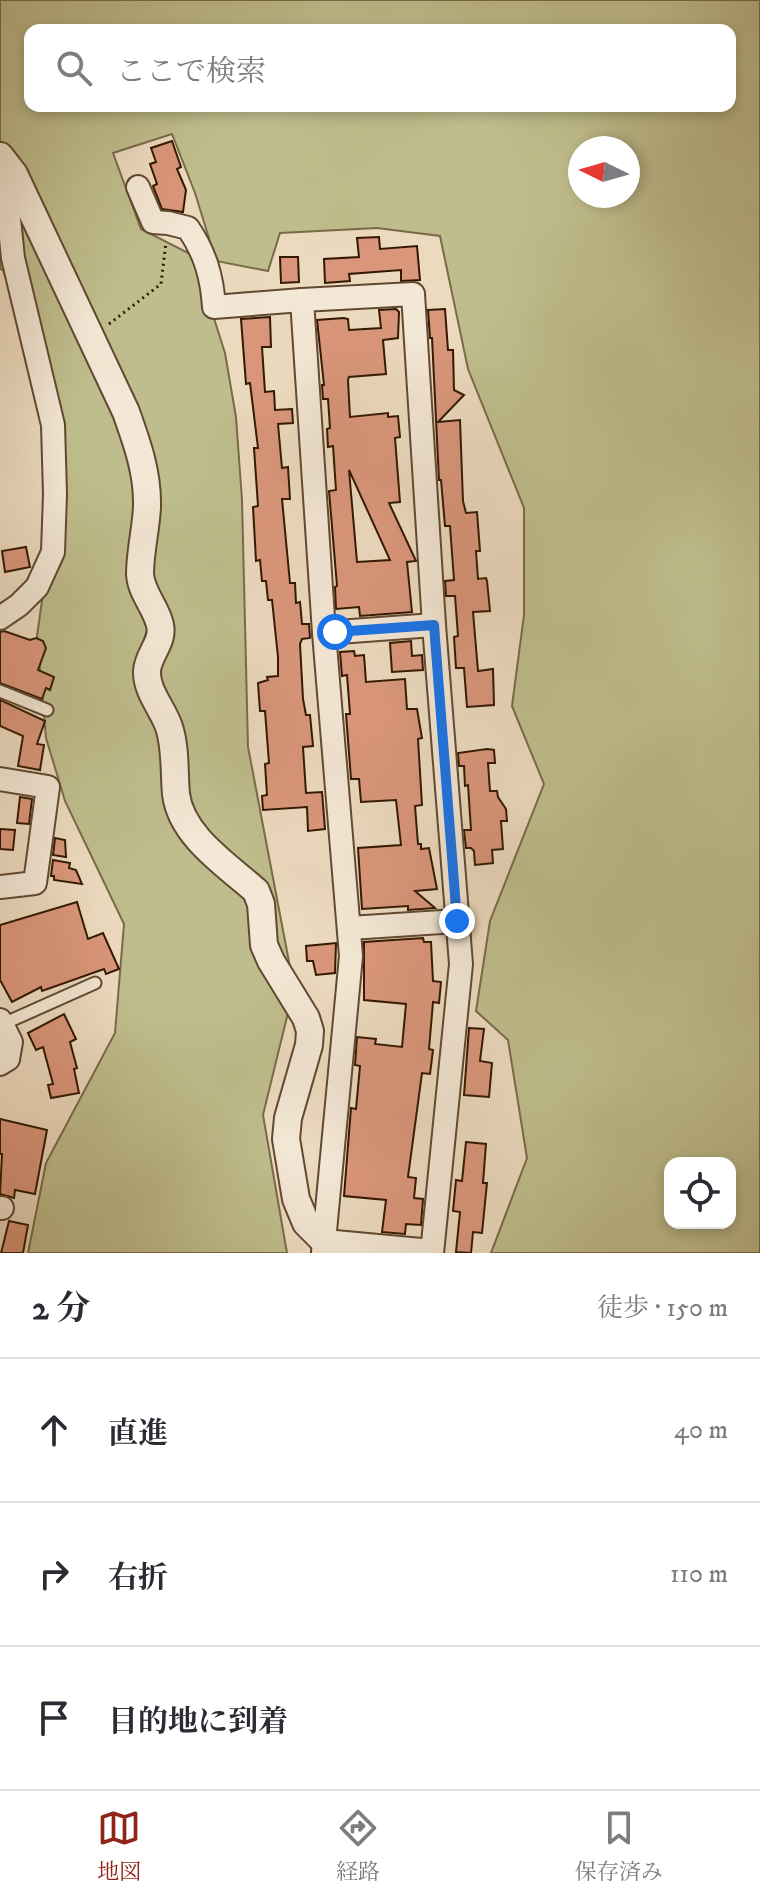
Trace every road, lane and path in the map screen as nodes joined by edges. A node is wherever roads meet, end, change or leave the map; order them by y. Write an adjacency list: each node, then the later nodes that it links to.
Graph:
1 (0, 156): 7 (street)
2 (0, 184): 5 (street)
3 (138, 187): 4 (street)
4 (168, 223): 6 (street); 7 (path)
5 (6, 255): 8 (street)
6 (302, 300): 9 (street); 10 (street)
7 (90, 339): 20 (street)
8 (0, 618)
9 (434, 625): 10 (street); 15 (street)
10 (324, 633): 16 (street)
11 (0, 691): 12 (lane)
12 (47, 710)
13 (0, 779): 14 (street)
14 (0, 887)
15 (457, 921): 16 (street); 21 (street)
16 (350, 928): 20 (street)
17 (95, 983): 18 (lane)
18 (2, 1022): 19 (street)
19 (0, 1064)
20 (323, 1247): 21 (street)
21 (432, 1252)

